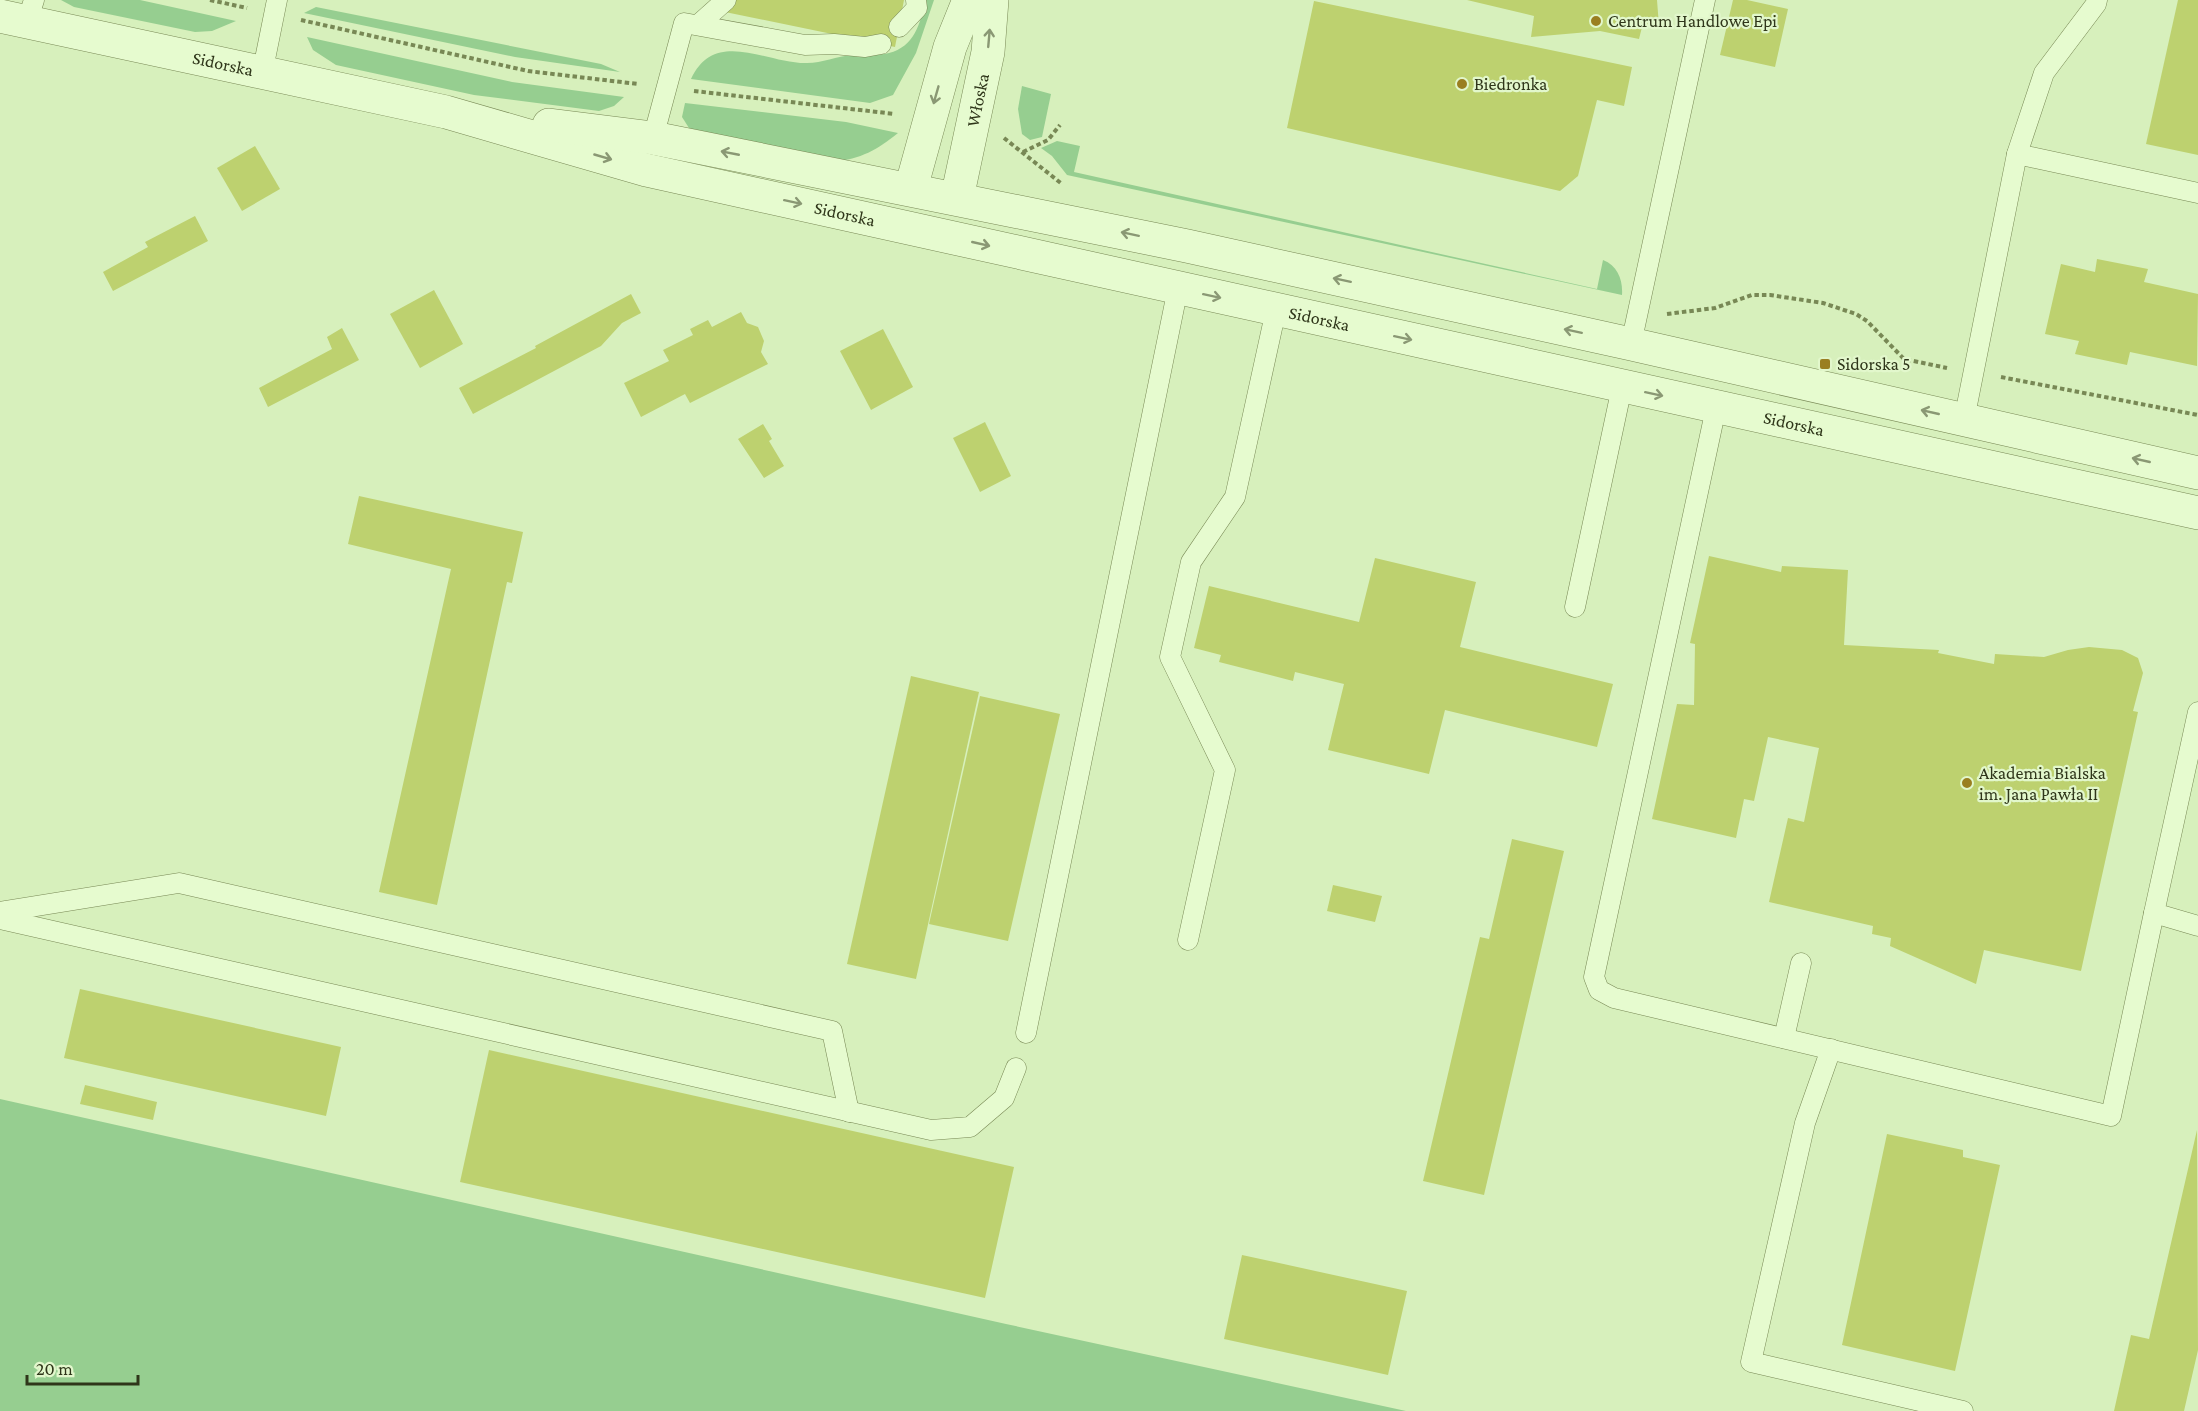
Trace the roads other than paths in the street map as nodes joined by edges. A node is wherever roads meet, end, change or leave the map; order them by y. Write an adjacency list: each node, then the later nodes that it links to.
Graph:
1 (726, 0): 10 (lane)
2 (916, 0): 12 (lane)
3 (969, 0): 21 (street, one-way to 21)
4 (992, 0): 23 (street, Włoska, one-way to 4)
5 (1706, 0): 29 (lane)
6 (2097, 0): 19 (lane)
7 (276, 7): 16 (lane)
8 (20, 12): 16 (street, Sidorska)
9 (753, 18): 13 (lane)
10 (698, 25): 13 (lane); 18 (lane)
11 (796, 27): 14 (lane)
12 (899, 27)
13 (738, 33): 14 (lane)
14 (780, 41): 15 (lane)
15 (881, 44)
16 (262, 74): 17 (street, Sidorska)
17 (446, 112): 18 (street, Sidorska); 20 (street, Sidorska, one-way to 20)
18 (653, 138): 20 (street); 21 (street, Sidorska, one-way to 18)
19 (2018, 154): 22 (lane); 33 (lane)
20 (646, 170): 24 (street, Sidorska, one-way to 24)
21 (911, 188): 23 (street, Sidorska); 24 (street)
22 (2198, 193)
23 (957, 198): 24 (street); 25 (street, Sidorska, one-way to 23)
24 (924, 230): 27 (street, Sidorska, one-way to 27)
25 (1187, 246): 26 (street, Sidorska); 27 (street)
26 (1285, 267): 28 (street); 29 (street, Sidorska, one-way to 26)
27 (1178, 288): 28 (street, Sidorska, one-way to 28); 45 (lane)
28 (1276, 310): 31 (street, Sidorska, one-way to 31); 43 (lane)
29 (1630, 344): 30 (street, Sidorska); 31 (street)
30 (1724, 365): 32 (street); 33 (street, Sidorska, one-way to 30)
31 (1622, 387): 32 (street, Sidorska, one-way to 32); 37 (lane)
32 (1716, 408): 34 (street, Sidorska); 46 (lane)
33 (1964, 420): 34 (street); 35 (street, Sidorska, one-way to 33)
34 (1955, 461): 36 (street, Sidorska)
35 (2198, 473)
36 (2198, 513)
37 (1575, 608)
38 (2198, 712): 40 (lane)
39 (0, 912): 49 (lane)
40 (2154, 913): 42 (lane); 47 (lane)
41 (0, 919): 49 (lane)
42 (2198, 926)
43 (1188, 940)
44 (1801, 963): 46 (lane)
45 (1026, 1033)
46 (1784, 1038): 47 (lane)
47 (1831, 1049): 50 (lane)
48 (1016, 1068): 49 (lane)
49 (849, 1112)
50 (1963, 1411)

